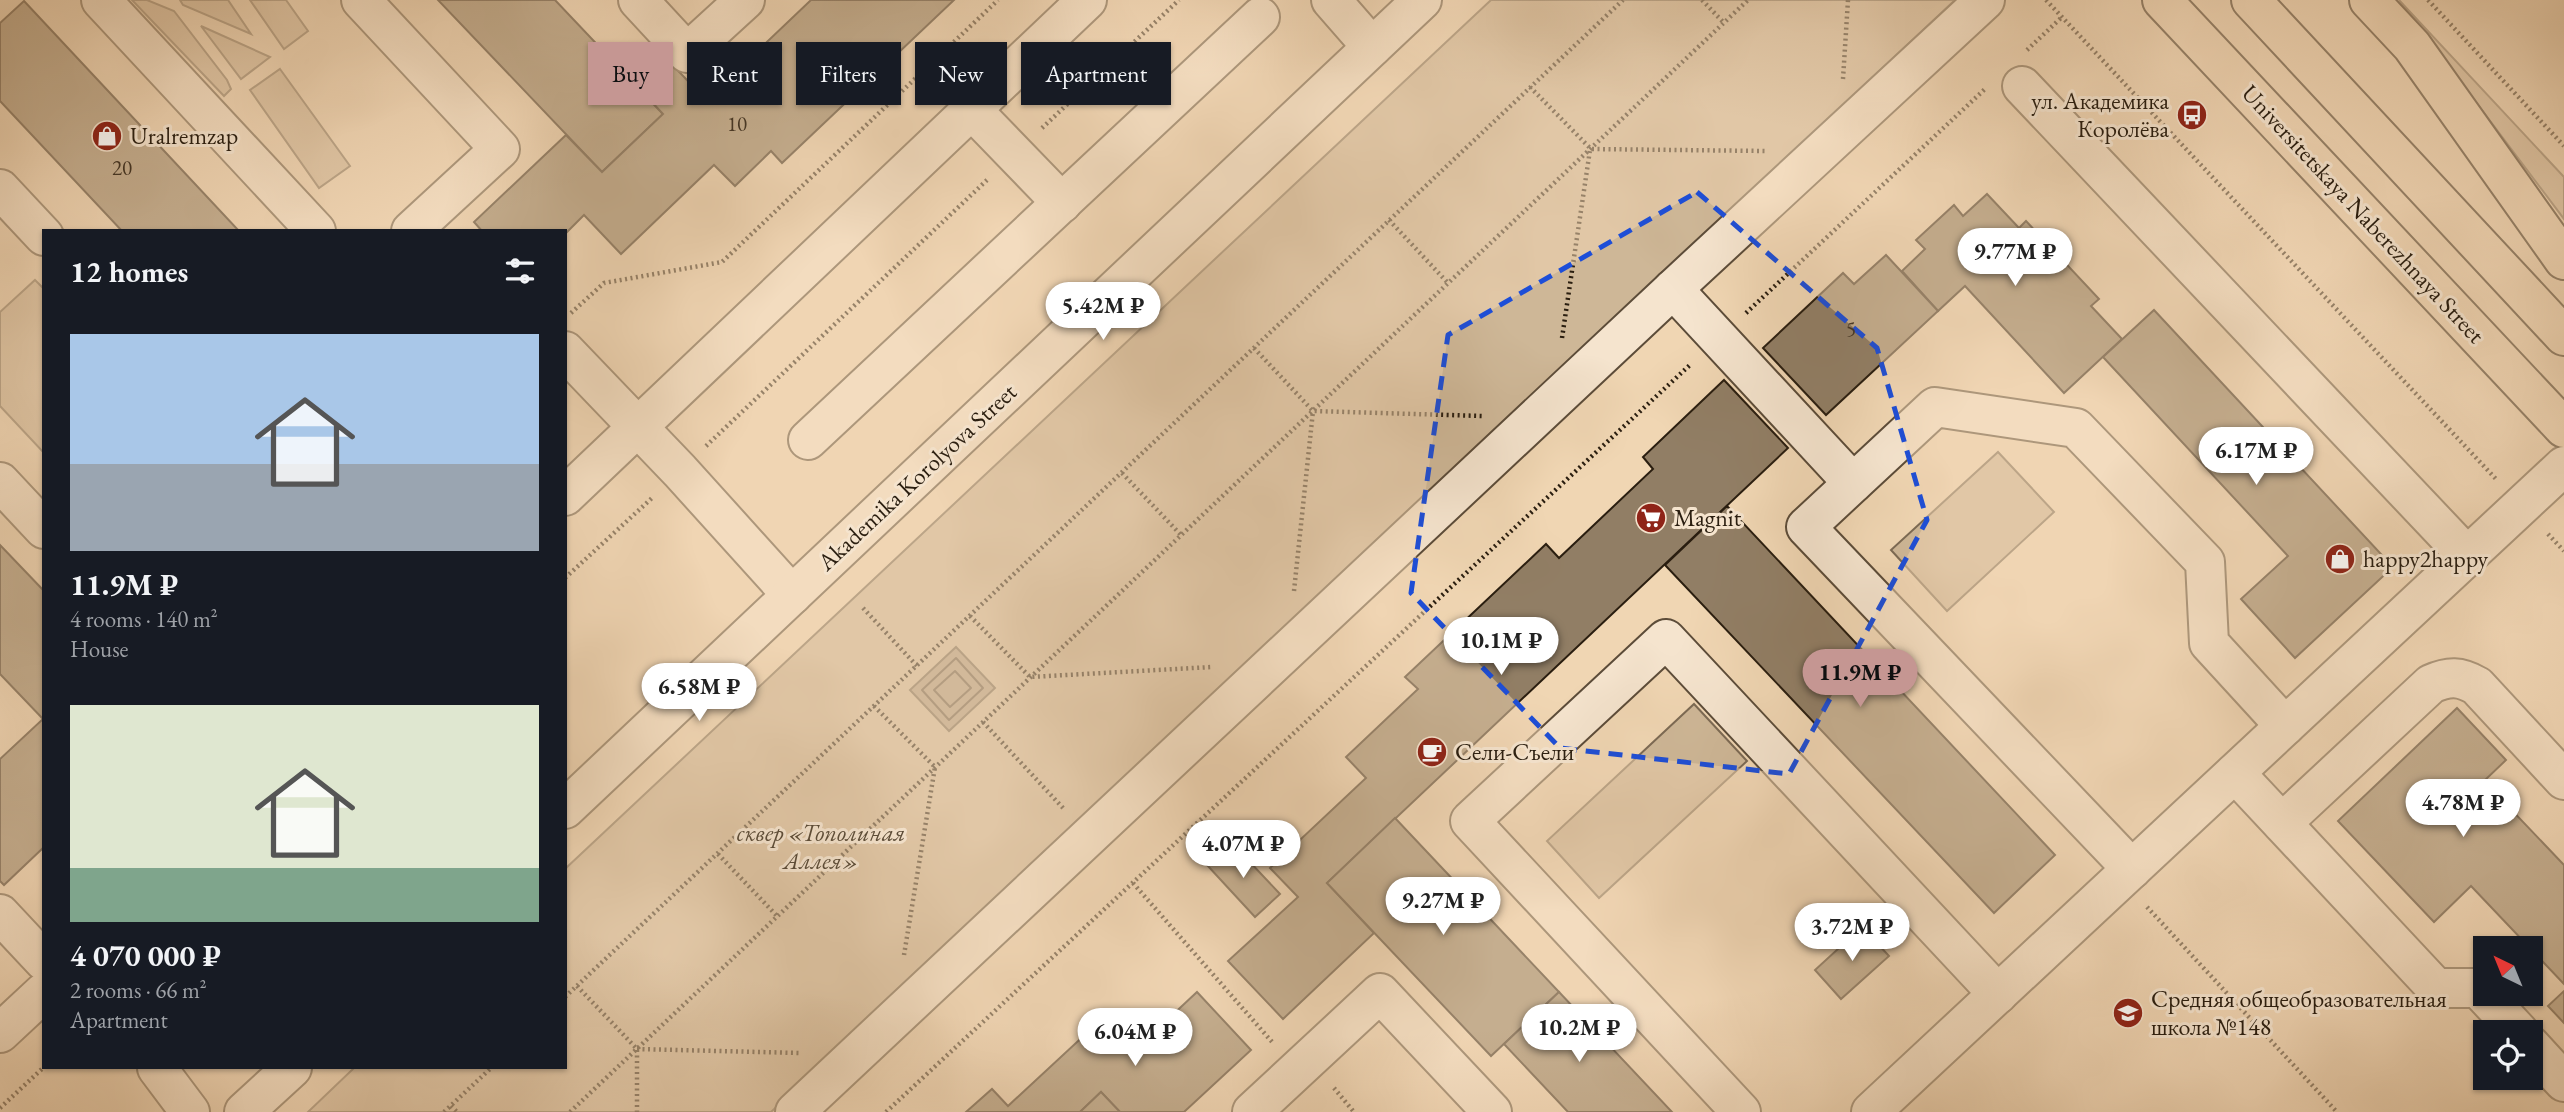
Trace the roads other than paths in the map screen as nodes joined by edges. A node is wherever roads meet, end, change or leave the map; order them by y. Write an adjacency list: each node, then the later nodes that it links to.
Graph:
1 (101, 0): 18 (street)
2 (361, 0): 19 (street)
3 (638, 0): 4 (street)
4 (745, 0)
5 (1087, 0): 15 (street)
6 (1331, 0): 13 (street)
7 (1422, 0): 13 (street, Akademika Korolyova Street)
8 (1986, 0): 22 (street)
9 (2162, 0): 26 (main road, Universitetskaya Naberezhnaya Street)
10 (2251, 0): 23 (main road)
11 (2370, 0): 21 (main road)
12 (1260, 17): 17 (street)
13 (1373, 47): 34 (street, Akademika Korolyova Street)
14 (2012, 74): 33 (street)
15 (972, 110): 17 (street); 25 (street)
16 (0, 189): 20 (street)
17 (1062, 203): 27 (street)
18 (314, 229)
19 (413, 229)
20 (42, 234)
21 (2564, 260)
22 (1673, 289): 30 (street); 53 (street)
23 (2564, 336)
24 (567, 353): 25 (street)
25 (637, 428): 31 (street); 34 (street)
26 (2564, 428)
27 (808, 440)
28 (2564, 466): 33 (street)
29 (0, 482): 32 (street)
30 (1853, 483): 35 (street); 40 (street)
31 (567, 494)
32 (42, 527)
33 (2467, 556): 35 (street)
34 (792, 594): 38 (street, Akademika Korolyova Street)
35 (2285, 726): 36 (street)
36 (2235, 773): 39 (street); 40 (street)
37 (2564, 780): 39 (street)
38 (567, 807)
39 (2282, 823): 45 (street)
40 (2127, 874): 44 (street)
41 (0, 914): 42 (street)
42 (42, 959)
43 (42, 994): 46 (street)
44 (1998, 994): 56 (street); 57 (street)
45 (2508, 1020)
46 (0, 1033)
47 (2543, 1059): 50 (street)
48 (159, 1069): 51 (street)
49 (291, 1069): 52 (street)
50 (2564, 1082)
51 (190, 1112)
52 (244, 1112)
53 (795, 1112)
54 (1252, 1112): 55 (street)
55 (1492, 1112)
56 (1741, 1112)
57 (1871, 1112)

